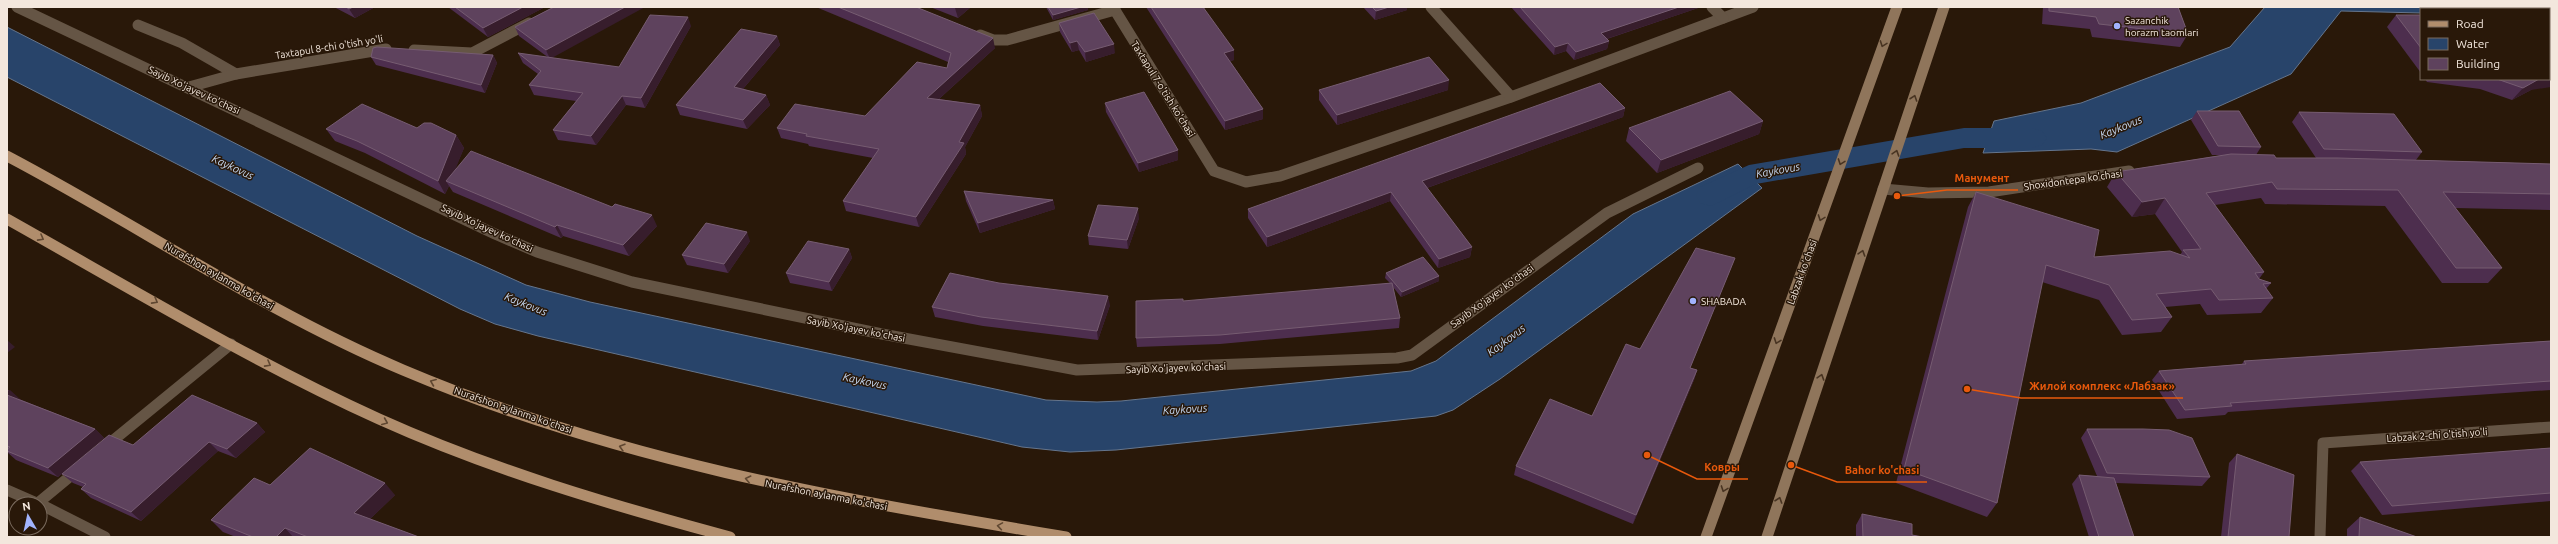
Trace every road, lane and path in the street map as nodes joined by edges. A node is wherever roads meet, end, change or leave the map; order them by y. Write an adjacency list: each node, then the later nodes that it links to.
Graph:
1 (17, 7): 13 (street, Sayib Xo'jayev ko'chasi)
2 (1431, 7): 14 (street)
3 (1712, 7): 9 (street)
4 (1753, 7): 9 (street)
5 (1897, 7): 30 (main road, Labzak ko'chasi, one-way to 30)
6 (1944, 7): 18 (main road, one-way to 6)
7 (1114, 8): 11 (street); 14 (street, Taxtapul 7-o'tish ko'chasi)
8 (540, 18): 12 (street, Taxtapul 8-chi o'tish yo'li)
9 (1723, 18): 14 (street)
10 (138, 25): 12 (street)
11 (972, 32)
12 (236, 74): 13 (street, Taxtapul 8-chi o'tish yo'li)
13 (188, 87): 16 (street, Sayib Xo'jayev ko'chasi)
14 (1511, 96)
15 (7, 156): 26 (main road, Nurafshon aylanma ko'chasi, one-way to 15)
16 (1698, 168)
17 (2142, 169): 18 (street, Shoxidontepa ko'chasi)
18 (1883, 188): 31 (main road, one-way to 18)
19 (7, 219): 20 (main road, one-way to 20)
20 (231, 344): 24 (street); 28 (main road, one-way to 28)
21 (2551, 427): 32 (street, Labzak 2-chi o'tish yo'li)
22 (7, 490): 23 (street)
23 (21, 496)
24 (48, 496)
25 (48, 509): 27 (street)
26 (1023, 533): 29 (main road, Nurafshon aylanma ko'chasi)
27 (104, 537)
28 (730, 537)
29 (1066, 537)
30 (1706, 537)
31 (1767, 537)
32 (2320, 537)

